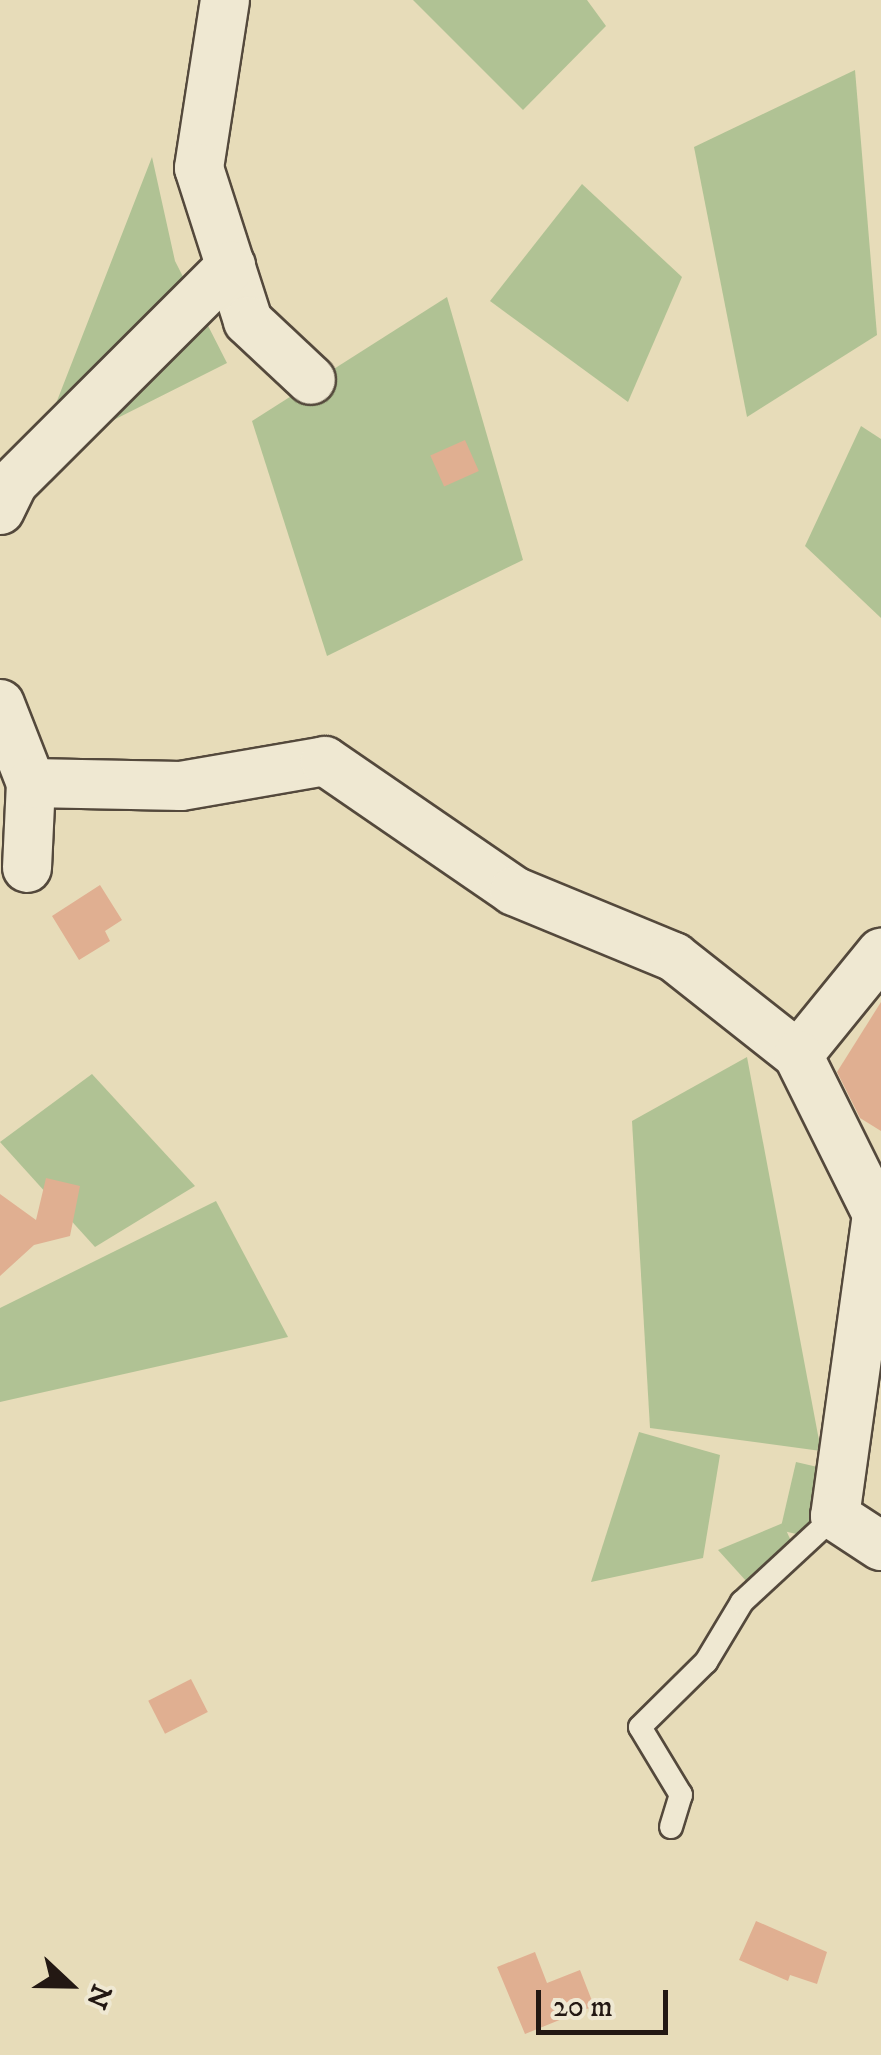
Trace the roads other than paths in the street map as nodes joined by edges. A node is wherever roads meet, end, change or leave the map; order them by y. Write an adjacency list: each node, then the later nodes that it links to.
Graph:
1 (224, 0): 2 (street)
2 (230, 266): 3 (street); 4 (street)
3 (311, 380)
4 (0, 510)
5 (0, 704): 6 (street)
6 (32, 783): 7 (street); 9 (street)
7 (27, 868)
8 (881, 954): 9 (street)
9 (798, 1055): 10 (street)
10 (879, 1213): 11 (street)
11 (835, 1516): 12 (street); 13 (lane)
12 (881, 1546)
13 (670, 1827)

